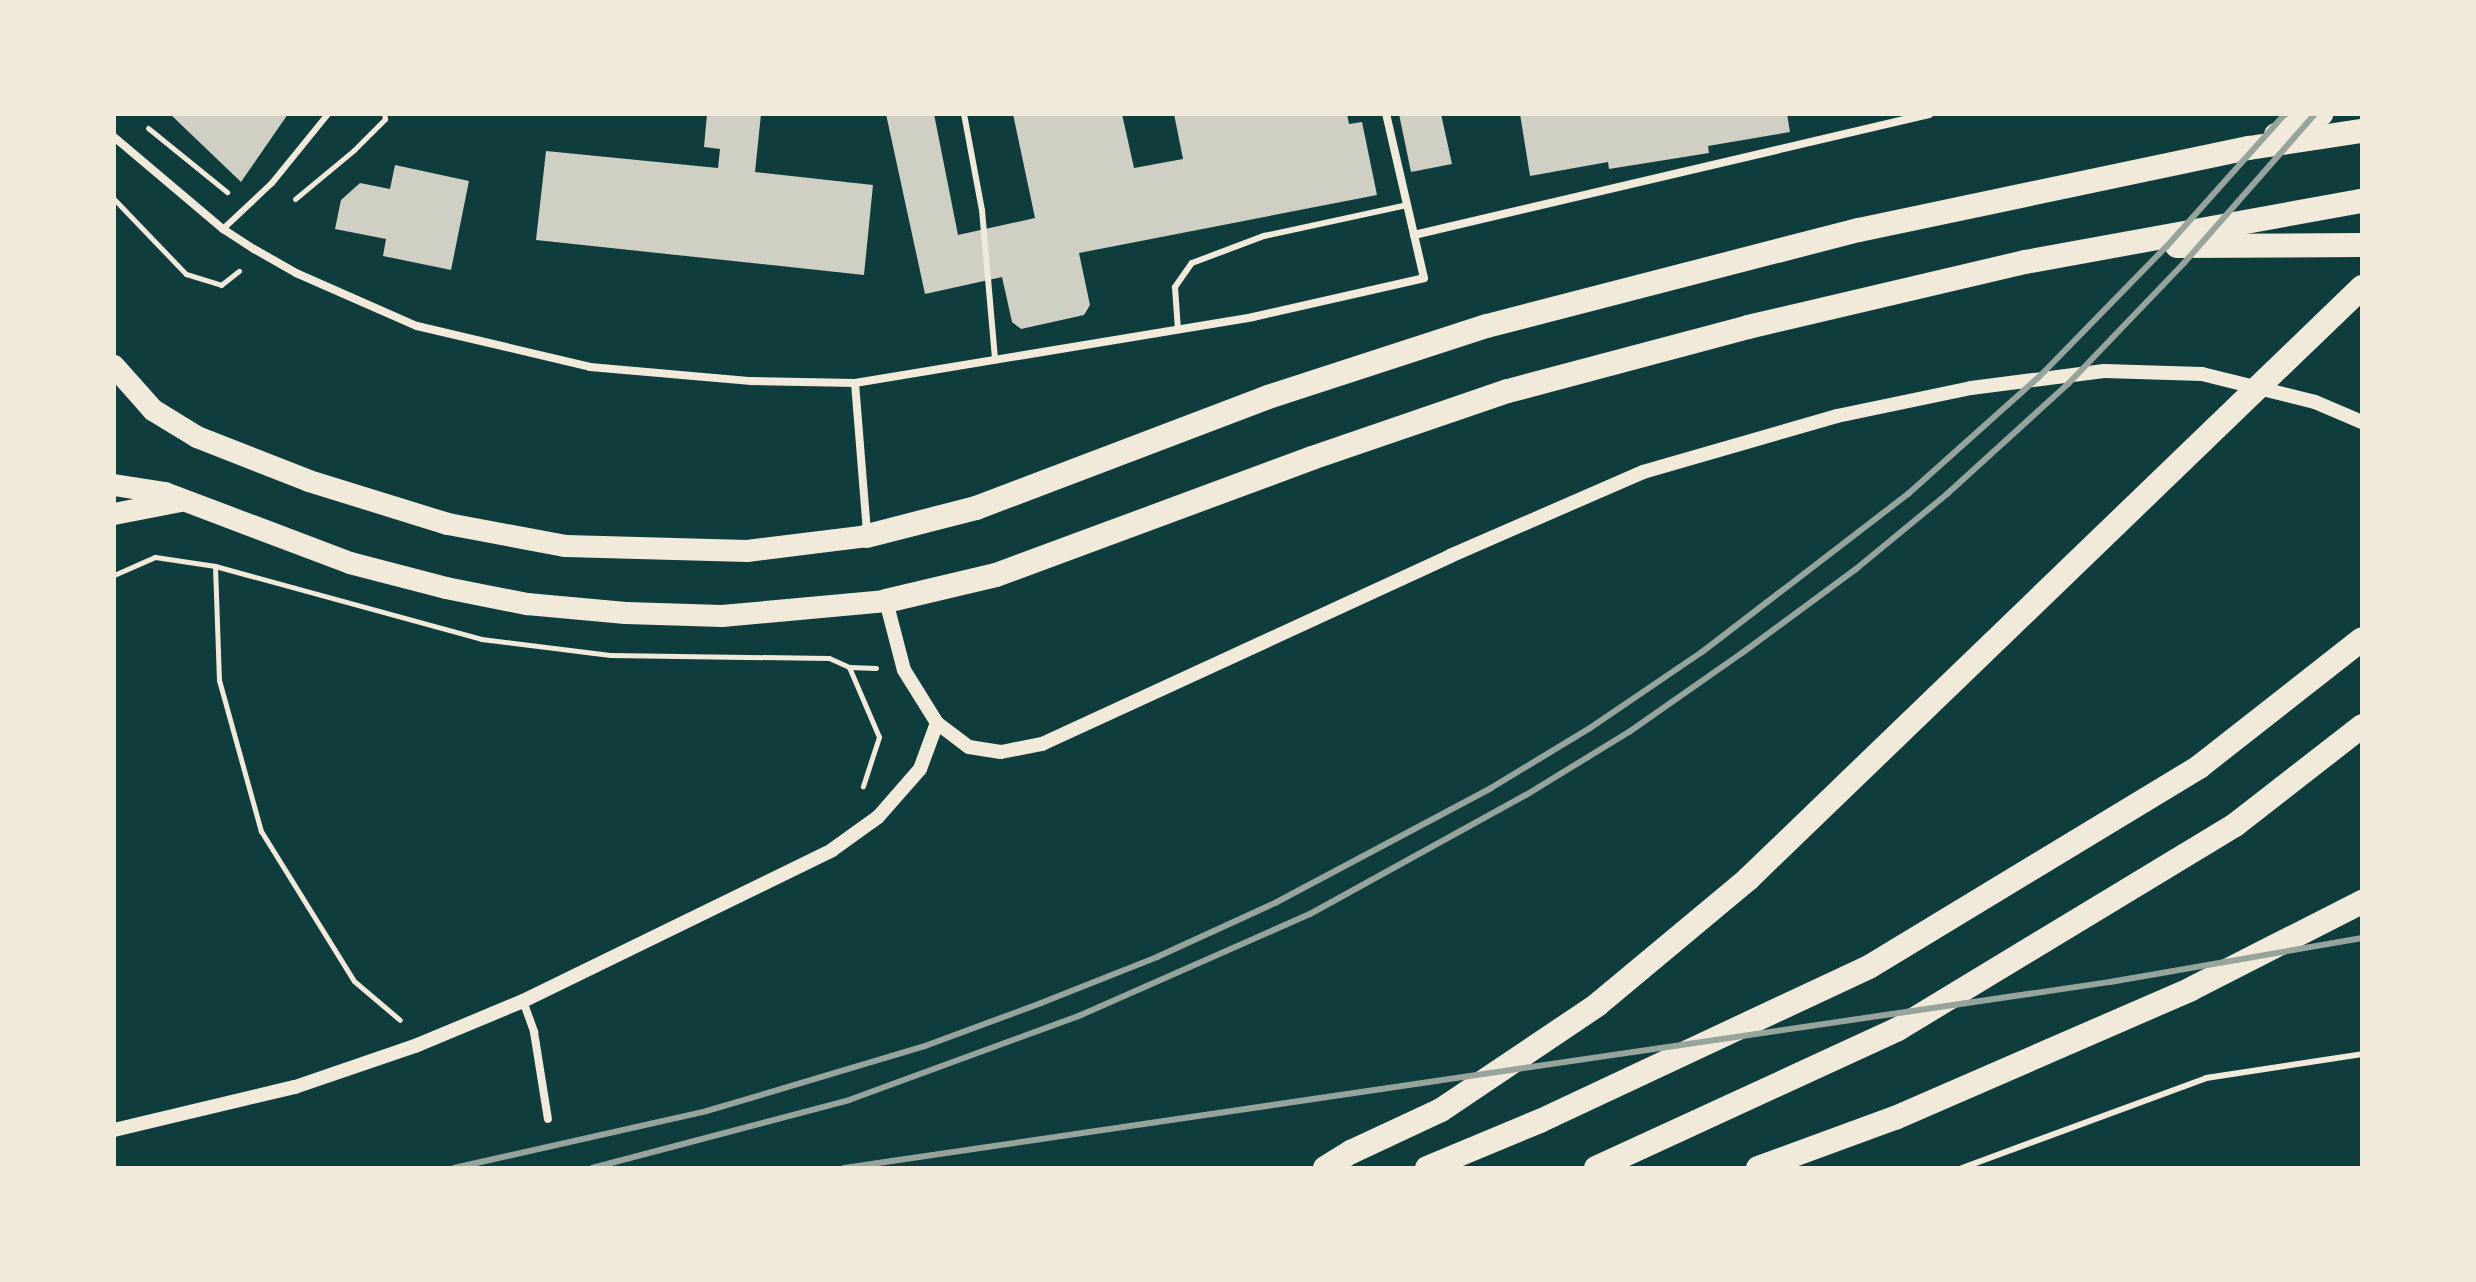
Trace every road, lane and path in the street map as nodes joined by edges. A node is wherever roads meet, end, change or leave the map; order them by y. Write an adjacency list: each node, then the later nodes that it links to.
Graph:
1 (328, 114): 14 (lane)
2 (384, 114): 14 (path)
3 (964, 114): 22 (lane)
4 (1386, 114): 13 (street)
5 (1929, 114): 16 (street)
6 (2321, 114): 10 (highway)
7 (145, 126): 14 (path)
8 (2362, 131): 10 (highway)
9 (114, 137): 15 (street)
10 (2249, 148): 29 (highway)
11 (114, 199): 19 (path)
12 (2362, 201): 17 (highway)
13 (1407, 205): 16 (street); 21 (lane)
14 (245, 208): 15 (lane)
15 (223, 229): 19 (street)
16 (1414, 235): 21 (street)
17 (2114, 246): 18 (highway); 32 (highway)
18 (2352, 248)
19 (254, 249): 24 (street)
20 (2362, 287): 43 (highway)
21 (1178, 330): 22 (street)
22 (995, 360): 24 (street)
23 (114, 366): 29 (highway)
24 (855, 383): 29 (street)
25 (2362, 422): 34 (street)
26 (114, 485): 27 (highway)
27 (187, 501): 28 (highway); 32 (highway)
28 (114, 514)
29 (867, 536)
30 (215, 566): 31 (path); 36 (path); 39 (path)
31 (114, 575)
32 (886, 601): 34 (street)
33 (2362, 639): 44 (highway)
34 (937, 723): 38 (street)
35 (2362, 726): 45 (highway)
36 (861, 793)
37 (2362, 902): 46 (highway)
38 (523, 1001): 41 (street); 42 (street)
39 (401, 1020)
40 (2362, 1054): 47 (lane)
41 (548, 1119)
42 (114, 1130)
43 (1325, 1168)
44 (1427, 1168)
45 (1596, 1168)
46 (1758, 1168)
47 (1962, 1168)

